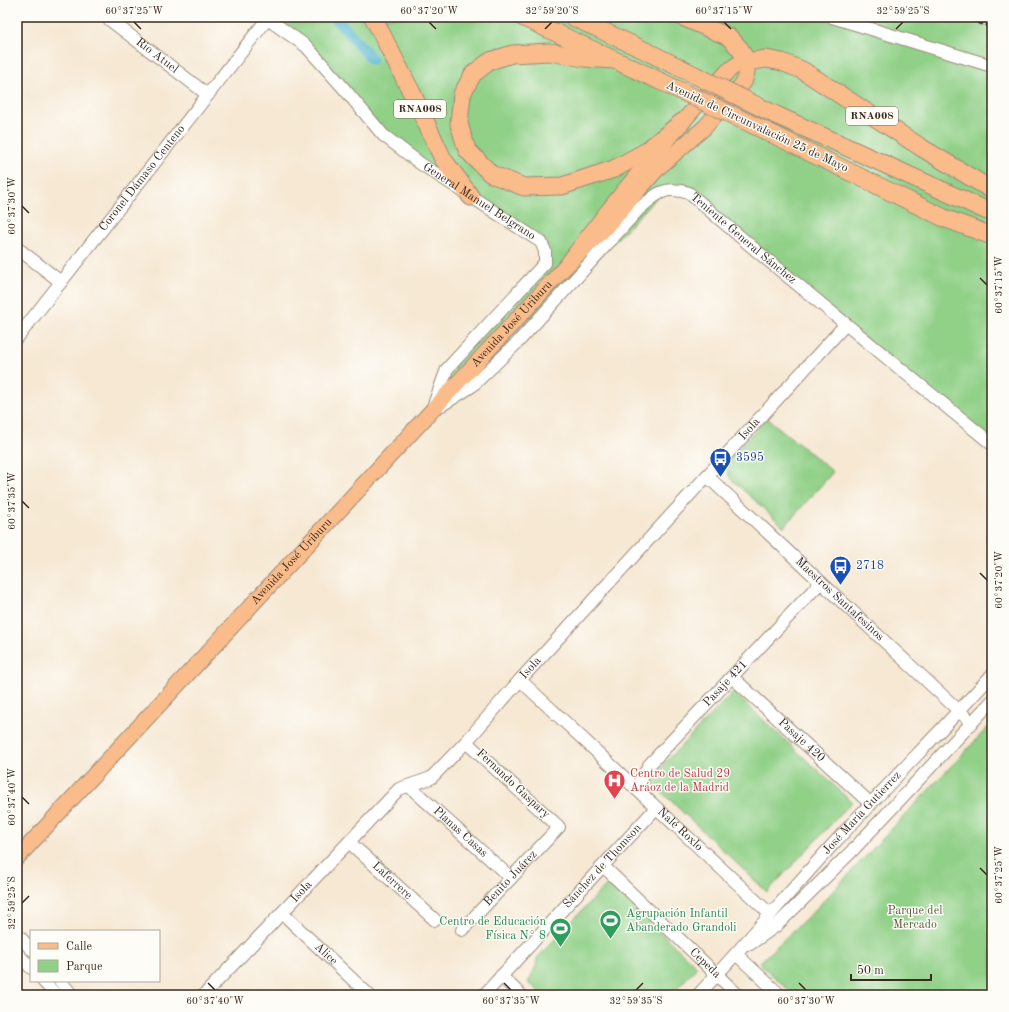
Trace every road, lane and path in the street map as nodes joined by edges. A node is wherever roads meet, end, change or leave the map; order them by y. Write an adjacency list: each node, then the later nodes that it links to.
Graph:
1 (106, 17): 11 (street, Rio Atuel)
2 (373, 17): 14 (highway, RNA008)
3 (522, 17): 8 (highway, Avenida de Circunvalación 25 de Mayo)
4 (573, 17): 15 (highway, Avenida de Circunvalación 25 de Mayo, bridge)
5 (682, 17): 9 (highway)
6 (832, 17): 10 (street)
7 (266, 18): 11 (street, Coronel Dámaso Centeno); 14 (street, General Manuel Belgrano)
8 (614, 60): 12 (highway); 16 (highway, Avenida de Circunvalación 25 de Mayo, bridge)
9 (747, 62): 12 (main road, Avenida José Uriburu); 13 (highway, RNA008); 20 (main road, Avenida José Uriburu)
10 (992, 66)
11 (208, 95): 21 (street, Coronel Dámaso Centeno)
12 (682, 122): 20 (main road, Avenida José Uriburu)
13 (992, 190)
14 (471, 197): 24 (street, General Manuel Belgrano)
15 (992, 214)
16 (944, 218): 17 (highway, Avenida de Circunvalación 25 de Mayo); 18 (highway)
17 (992, 236)
18 (992, 247)
19 (17, 248): 21 (street)
20 (566, 266): 24 (main road, Avenida José Uriburu)
21 (61, 282): 23 (street, Coronel Dámaso Centeno)
22 (846, 324): 24 (street, Teniente General Sánchez); 25 (street, Teniente General Sánchez); 26 (street, Isola)
23 (17, 338)
24 (431, 412): 41 (main road, Avenida José Uriburu)
25 (992, 444)
26 (711, 480): 27 (street, Maestros Santafesinos); 30 (street, Isola)
27 (821, 582): 29 (street, Pasaje 421); 32 (street, Maestros Santafesinos)
28 (992, 675): 32 (street, José María Gutierrez)
29 (732, 677): 36 (street, Pasaje 421); 37 (street, Pasaje 420)
30 (520, 680): 34 (street, Isola); 36 (street, Nalé Roxlo)
31 (992, 702): 33 (street, José María Gutierrez)
32 (959, 711): 33 (street, Maestros Santafesinos); 37 (street, José María Gutierrez)
33 (972, 723): 51 (street, José María Gutierrez)
34 (466, 742): 35 (street, Isola); 39 (street, Fernando Gaspary)
35 (409, 786): 40 (street, Isola); 43 (street, Planas Casas)
36 (636, 789): 38 (street, Nalé Roxlo)
37 (871, 804): 45 (street, José María Gutierrez)
38 (656, 808): 42 (street, Sánchez de Thomson); 45 (street, Nalé Roxlo)
39 (559, 827): 43 (street, Benito Juárez)
40 (349, 842): 44 (street, Isola); 46 (street, Laferrere)
41 (17, 858)
42 (603, 866): 53 (street, Cepeda); 54 (street, Sánchez de Thomson)
43 (511, 878): 47 (street, Benito Juárez)
44 (282, 913): 59 (street, Isola); 60 (street, Alice)
45 (770, 914): 51 (street, José María Gutierrez)
46 (435, 920)
47 (462, 930)
48 (17, 934): 49 (street)
49 (30, 949)
50 (17, 952): 52 (street)
51 (736, 954): 53 (street, José María Gutierrez); 65 (street)
52 (30, 967)
53 (717, 975): 63 (street, José María Gutierrez); 64 (street, Cepeda)
54 (501, 976): 61 (street, Sánchez de Thomson); 62 (street)
55 (44, 982): 57 (street)
56 (61, 982): 58 (street)
57 (56, 995)
58 (71, 995)
59 (205, 995)
60 (369, 995)
61 (484, 995)
62 (521, 995)
63 (698, 995)
64 (738, 995)
65 (780, 995)

